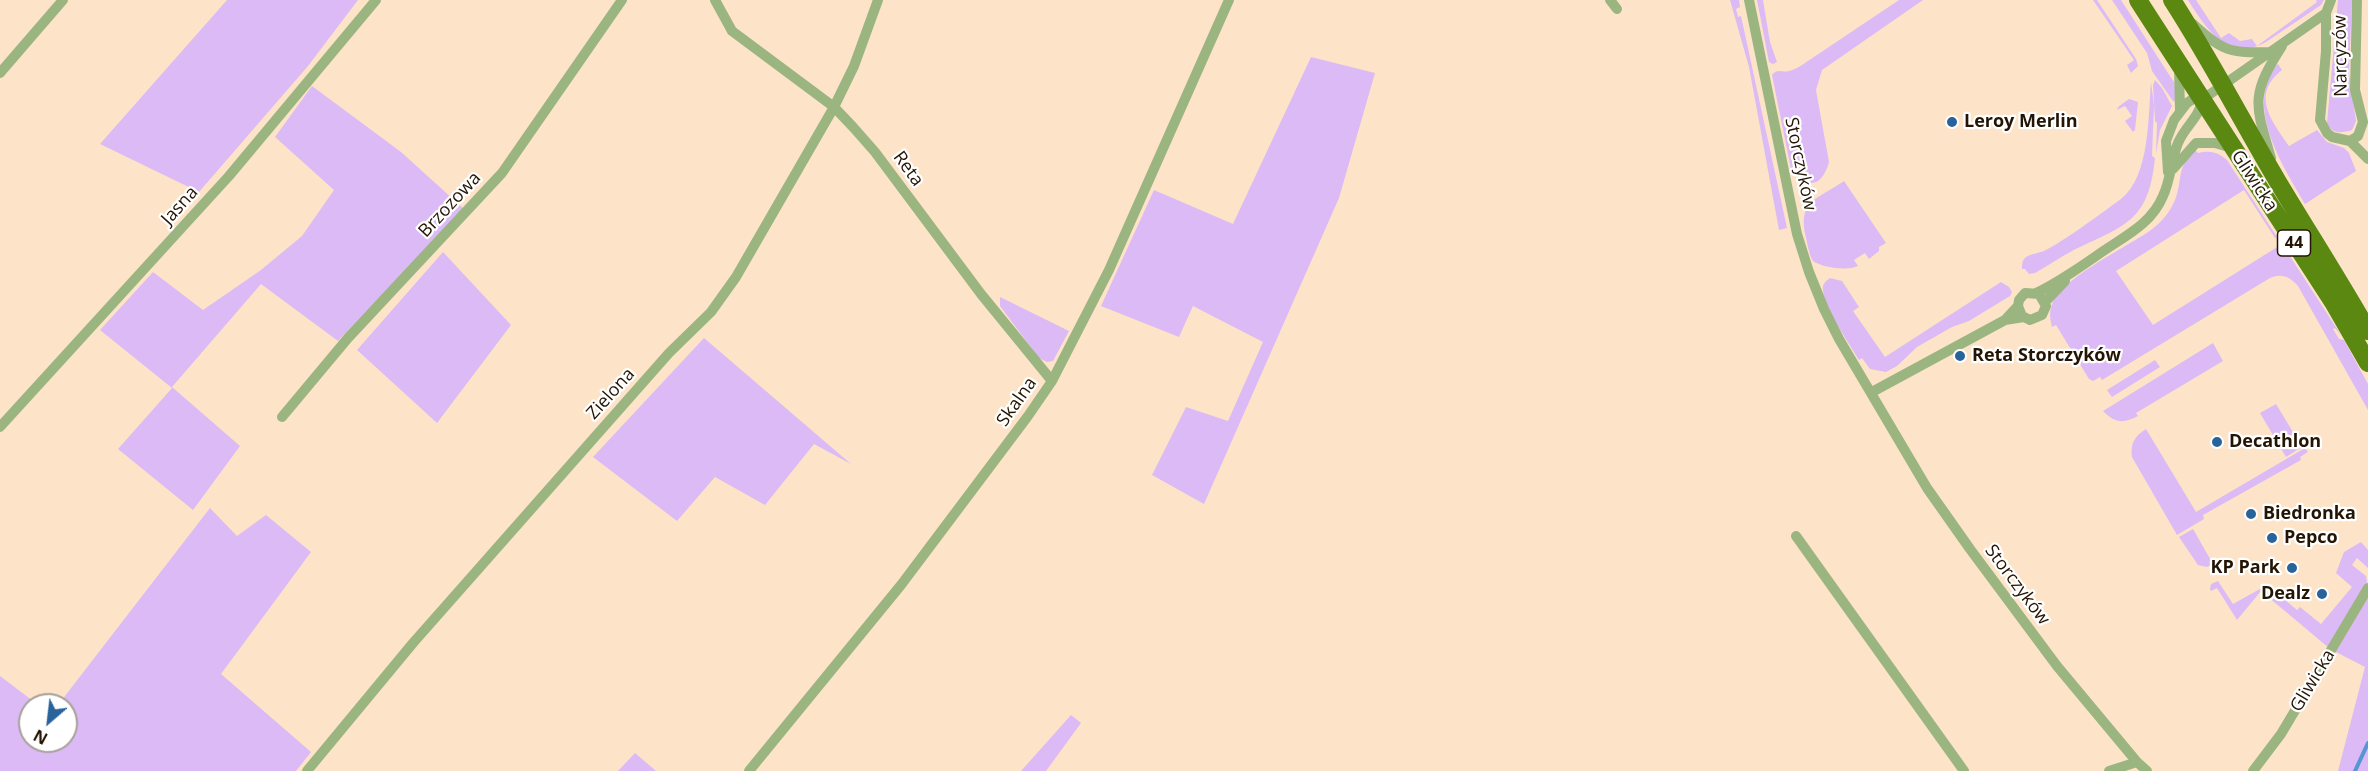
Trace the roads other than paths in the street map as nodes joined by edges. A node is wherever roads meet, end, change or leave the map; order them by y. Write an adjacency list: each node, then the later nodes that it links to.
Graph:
1 (63, 0): 16 (street)
2 (376, 0): 37 (street, Jasna)
3 (622, 0): 36 (street, Brzozowa)
4 (716, 0): 19 (street, Reta)
5 (878, 0): 19 (street, Zielona)
6 (1229, 0): 34 (street, Skalna)
7 (1749, 0): 35 (street, Storczyków)
8 (2138, 0): 15 (main road, Gliwicka / 44)
9 (2331, 0): 12 (street, Narcyzów)
10 (2357, 0): 21 (street, Narcyzów)
11 (2175, 5): 14 (street); 17 (main road, Gliwicka / 44)
12 (2326, 13): 13 (street, Narcyzów); 21 (street, Narcyzów)
13 (2284, 44): 14 (street, Narcyzów); 25 (street)
14 (2270, 52): 17 (street, Narcyzów)
15 (2177, 61): 18 (main road, Gliwicka / 44); 20 (street)
16 (0, 73)
17 (2223, 83): 18 (street); 25 (main road, Gliwicka / 44)
18 (2203, 99): 20 (street); 22 (main road, Gliwicka / 44); 24 (street)
19 (834, 107): 34 (street, Reta); 41 (street, Zielona)
20 (2180, 111): 24 (street)
21 (2349, 141): 23 (street, Narcyzów)
22 (2232, 148): 24 (street); 33 (main road, Gliwicka / 44)
23 (2368, 159)
24 (2170, 176): 26 (street)
25 (2278, 182): 32 (main road, Gliwicka / 44)
26 (2073, 272): 27 (street); 28 (street)
27 (2036, 293): 28 (street); 29 (street)
28 (2045, 302): 30 (street)
29 (2018, 306): 30 (street); 31 (street)
30 (2024, 317): 31 (street)
31 (2005, 320): 35 (street)
32 (2368, 331)
33 (2368, 363)
34 (1052, 381): 42 (street, Skalna)
35 (1872, 392): 40 (street, Storczyków)
36 (282, 417)
37 (0, 427)
38 (1796, 536): 43 (street)
39 (2368, 588): 46 (street, Gliwicka)
40 (2137, 762): 44 (street); 45 (street)
41 (307, 771)
42 (749, 771)
43 (1964, 771)
44 (2109, 771)
45 (2147, 771)
46 (2253, 771)

